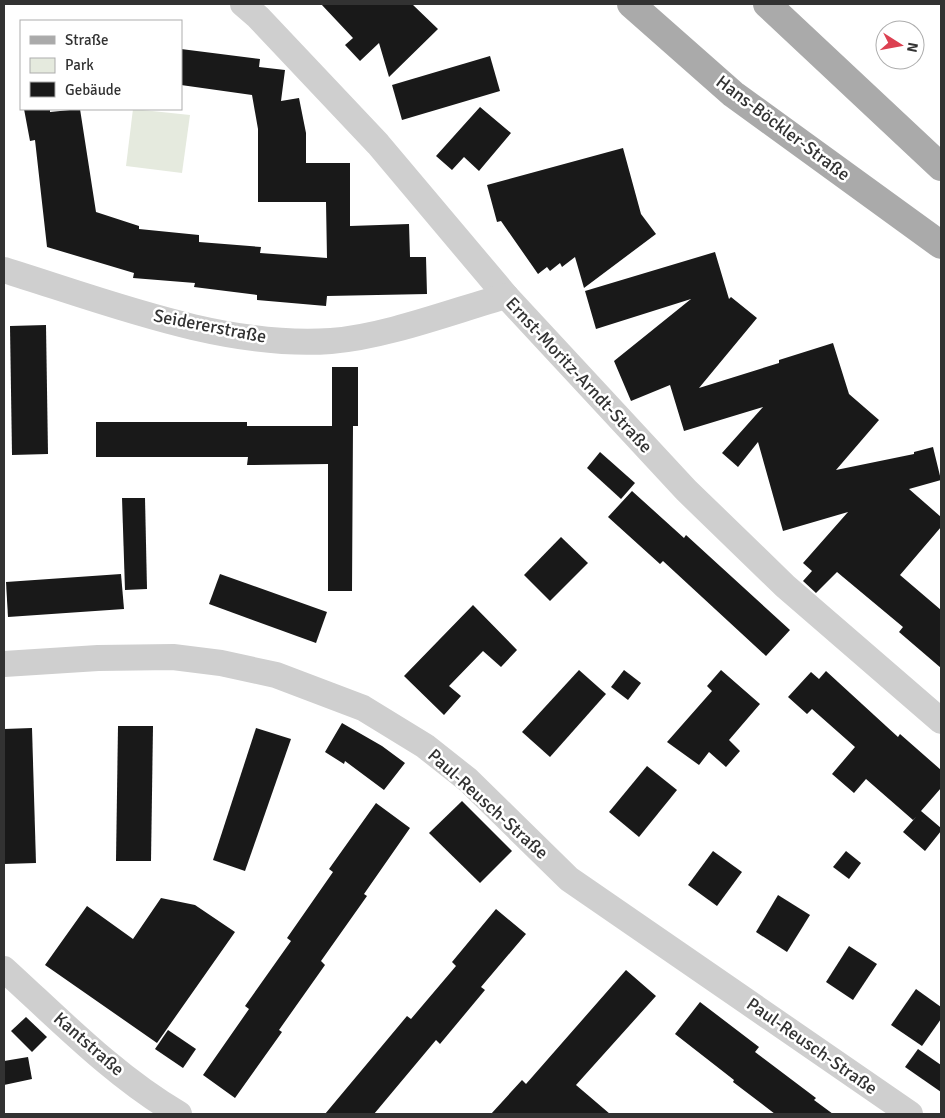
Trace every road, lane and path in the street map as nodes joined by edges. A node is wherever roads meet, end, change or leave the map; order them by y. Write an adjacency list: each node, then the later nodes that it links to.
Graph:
1 (243, 4): 7 (street, Ernst-Moritz-Arndt-Straße)
2 (631, 4): 5 (main road, Hans-Böckler-Straße)
3 (767, 4): 4 (main road)
4 (941, 167)
5 (941, 245)
6 (4, 270): 7 (street, Seidererstraße)
7 (506, 296): 9 (street, Ernst-Moritz-Arndt-Straße)
8 (4, 664): 12 (street, Paul-Reusch-Straße)
9 (941, 721)
10 (4, 968): 11 (street, Kantstraße)
11 (179, 1114)
12 (910, 1114)

